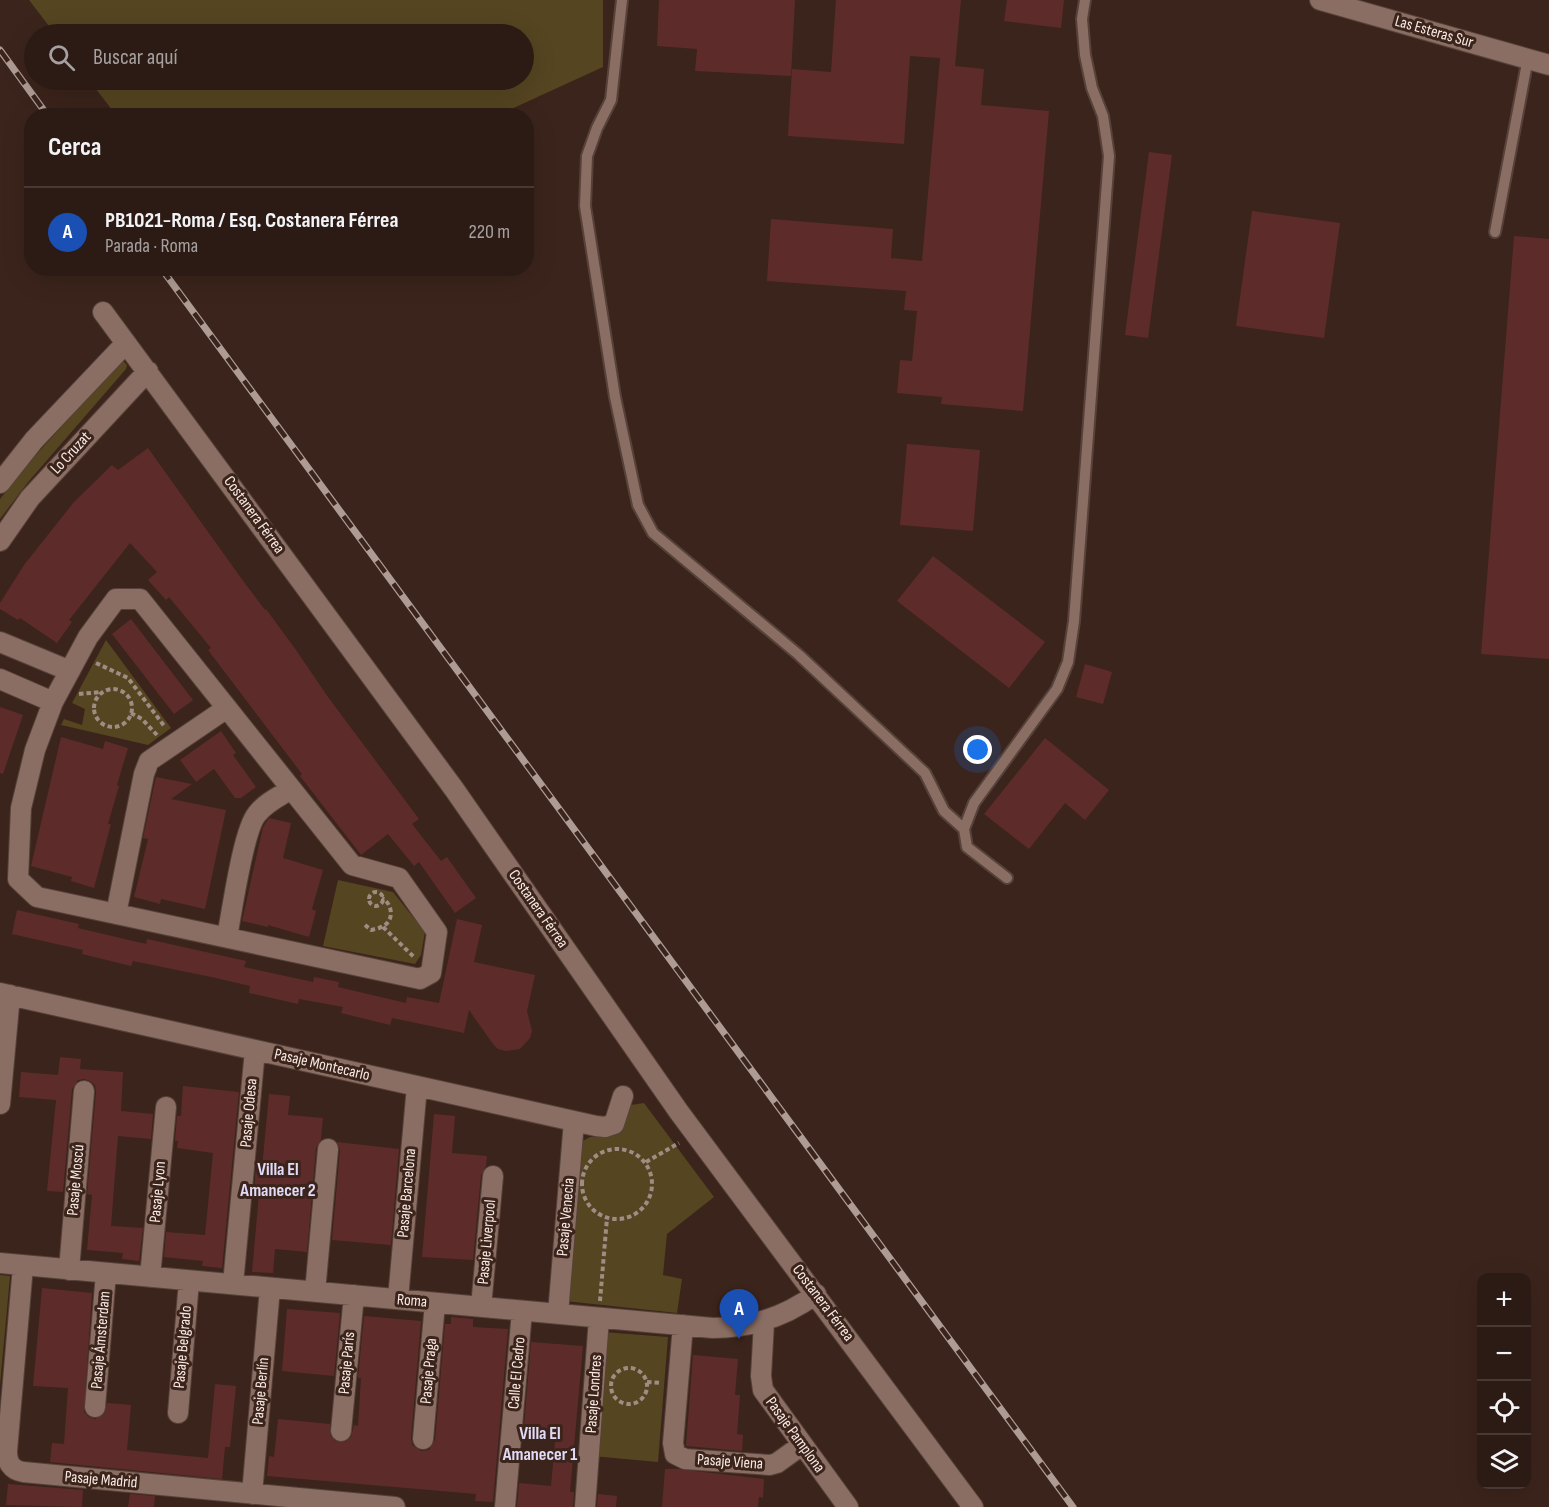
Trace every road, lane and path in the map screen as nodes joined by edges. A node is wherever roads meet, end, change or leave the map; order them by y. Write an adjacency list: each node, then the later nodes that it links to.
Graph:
1 (622, 0): 21 (lane)
2 (1085, 0): 21 (lane)
3 (1320, 0): 4 (street, Las Esteras Sur)
4 (1543, 60): 5 (lane)
5 (1495, 232)
6 (103, 312): 7 (street, Costanera Férrea)
7 (126, 343): 8 (street, Costanera Férrea); 9 (street)
8 (148, 371): 10 (street, Lo Cruzat); 37 (street, Costanera Férrea)
9 (0, 483)
10 (0, 541)
11 (0, 644): 12 (street); 13 (street)
12 (0, 656)
13 (75, 662): 15 (street); 16 (street); 19 (path)
14 (0, 679): 15 (street)
15 (53, 702): 24 (street)
16 (227, 708): 19 (street); 20 (street)
17 (131, 713): 17 (path); 18 (path)
18 (156, 736)
19 (176, 742): 24 (street)
20 (291, 789): 27 (street); 28 (street)
21 (964, 829): 22 (lane)
22 (1007, 878)
23 (382, 898): 26 (path)
24 (116, 914): 27 (street)
25 (365, 925): 26 (path)
26 (383, 927): 28 (path)
27 (227, 937): 28 (street)
28 (424, 977)
29 (5, 994): 30 (street, Pasaje Montecarlo); 34 (street)
30 (255, 1050): 31 (street, Pasaje Montecarlo); 48 (street, Pasaje Odesa)
31 (417, 1086): 36 (street, Pasaje Montecarlo); 53 (street, Pasaje Barcelona)
32 (84, 1091): 44 (street, Pasaje Moscú)
33 (623, 1096): 36 (street, Pasaje Montecarlo)
34 (0, 1104)
35 (166, 1107): 46 (street, Pasaje Lyon)
36 (573, 1121): 57 (street, Pasaje Venecia)
37 (696, 1134): 39 (path); 51 (street, Costanera Férrea)
38 (327, 1149): 50 (street)
39 (646, 1162): 41 (path); 41 (path)
40 (493, 1176): 55 (street, Pasaje Liverpool)
41 (607, 1218): 58 (path)
42 (0, 1263): 43 (street, Roma)
43 (23, 1266): 44 (street, Roma); 67 (street, Pasaje Madrid)
44 (69, 1270): 45 (street, Roma)
45 (106, 1273): 46 (street, Roma); 62 (street, Pasaje Ámsterdam)
46 (150, 1277): 47 (street, Roma)
47 (189, 1281): 48 (street, Roma); 63 (street, Pasaje Belgrado)
48 (233, 1284): 49 (street, Roma)
49 (270, 1288): 50 (street, Roma); 67 (street, Pasaje Berlín)
50 (315, 1292): 52 (street, Roma)
51 (816, 1294): 59 (street, Roma); 72 (street, Costanera Férrea)
52 (354, 1295): 53 (street, Roma); 64 (street, Pasaje París)
53 (398, 1299): 54 (street, Roma)
54 (435, 1303): 55 (street, Roma); 65 (street, Pasaje Praga)
55 (481, 1307): 56 (street, Roma)
56 (522, 1311): 57 (street, Roma); 69 (street, Calle El Cedro)
57 (558, 1314): 58 (street, Roma)
58 (599, 1318): 60 (street, Roma); 70 (street, Pasaje Londres)
59 (764, 1322): 60 (street, Roma); 66 (street, Pasaje Pamplona)
60 (683, 1325): 66 (street, Pasaje Viena)
61 (630, 1404): 61 (path)
62 (95, 1407)
63 (178, 1413)
64 (341, 1431)
65 (423, 1439)
66 (802, 1445): 71 (street, Pasaje Pamplona)
67 (252, 1494): 68 (street, Pasaje Madrid)
68 (395, 1507)
69 (505, 1507)
70 (585, 1507)
71 (848, 1507)
72 (974, 1507)

